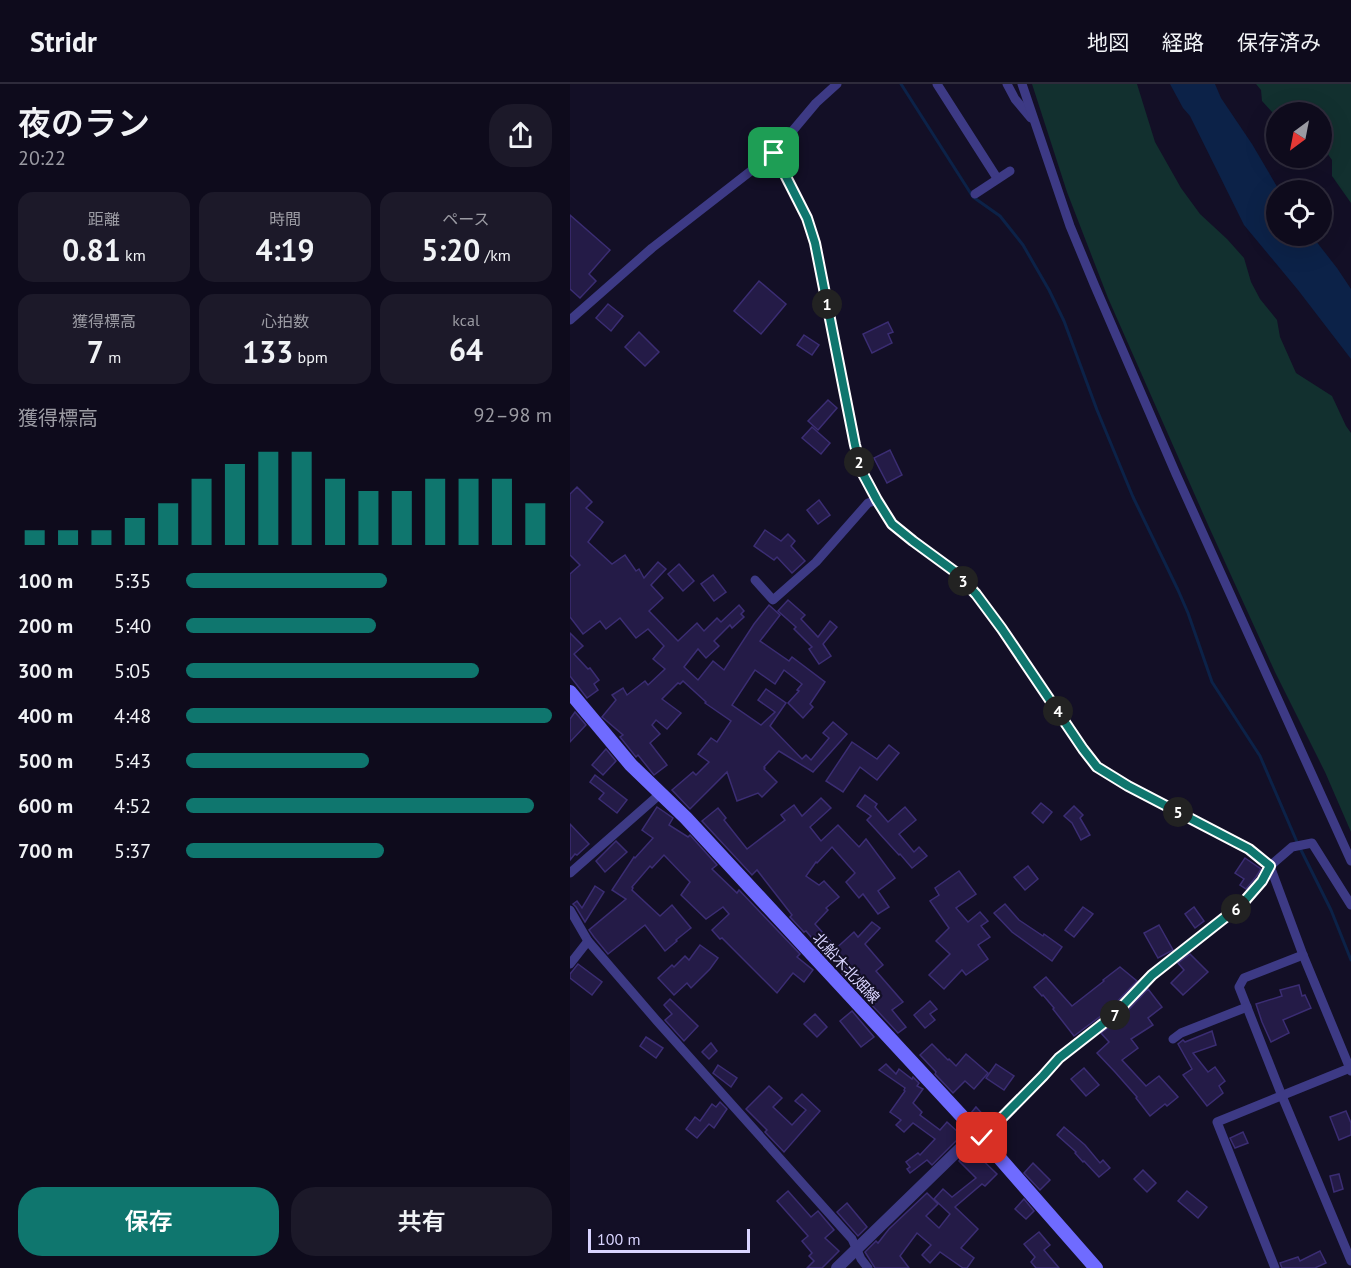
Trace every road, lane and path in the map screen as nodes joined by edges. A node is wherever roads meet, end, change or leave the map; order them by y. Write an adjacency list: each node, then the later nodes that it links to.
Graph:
1 (837, 84): 6 (street)
2 (937, 84): 8 (street)
3 (1006, 84): 5 (street)
4 (1022, 84): 5 (street)
5 (1035, 122): 15 (street)
6 (774, 153): 10 (street); 11 (street)
7 (1010, 171): 8 (street)
8 (997, 178): 9 (street)
9 (975, 194)
10 (570, 320)
11 (877, 500): 12 (street); 16 (street)
12 (755, 580)
13 (570, 692): 14 (main road, 北船木北畑線)
14 (660, 794): 17 (street); 27 (main road, 北船木北畑線)
15 (1351, 861)
16 (1270, 866): 18 (street); 21 (street); 27 (street)
17 (570, 873)
18 (1351, 905)
19 (570, 910): 20 (street)
20 (588, 941): 22 (street); 28 (street)
21 (1303, 955): 23 (street); 25 (street)
22 (570, 964)
23 (1247, 1007): 24 (street); 26 (street)
24 (1173, 1039)
25 (1351, 1070): 26 (street)
26 (1282, 1096): 29 (street); 33 (street)
27 (979, 1136): 28 (street); 32 (main road, 北船木北畑線)
28 (856, 1250): 30 (street); 31 (street)
29 (1351, 1261)
30 (837, 1268)
31 (868, 1268)
32 (1096, 1268)
33 (1275, 1268)

